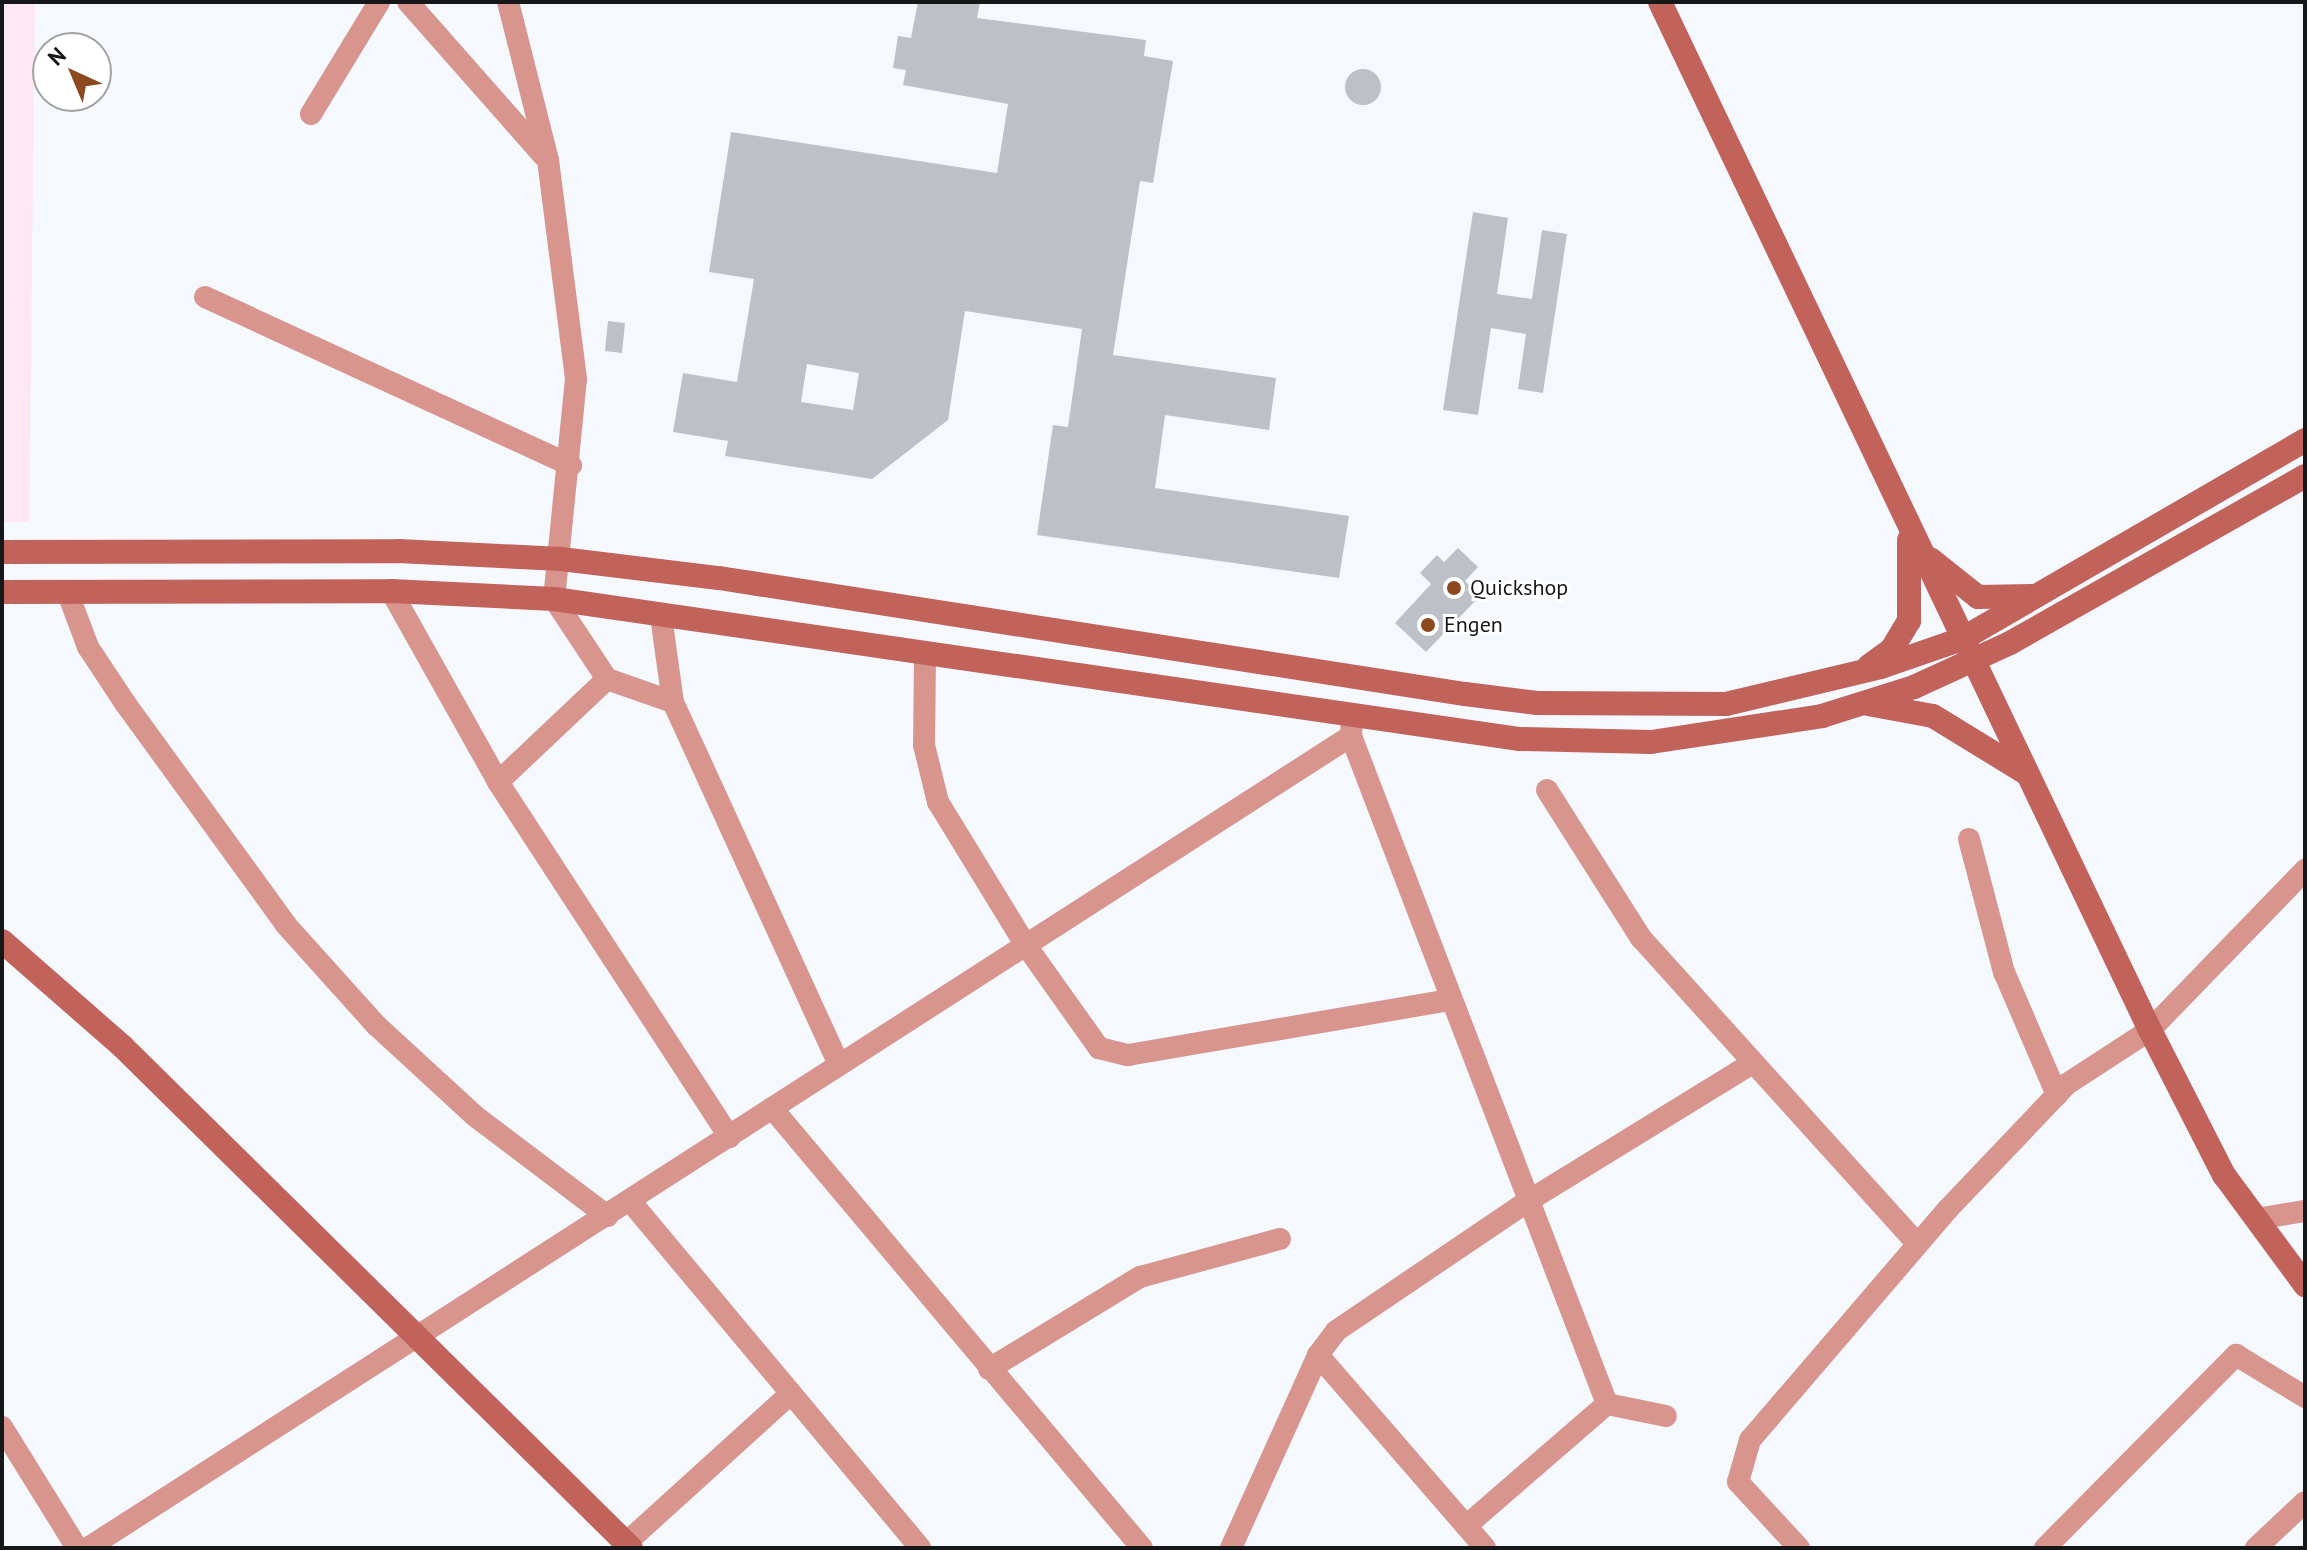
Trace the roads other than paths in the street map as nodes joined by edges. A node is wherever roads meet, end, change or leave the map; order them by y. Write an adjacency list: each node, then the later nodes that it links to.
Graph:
1 (379, 2): 5 (street)
2 (408, 2): 6 (street)
3 (508, 2): 6 (street)
4 (1660, 2): 11 (street)
5 (311, 114)
6 (548, 160): 9 (street)
7 (205, 297): 9 (street)
8 (2305, 440): 17 (street)
9 (571, 465): 13 (street)
10 (2305, 476): 20 (street)
11 (1912, 536): 17 (street); 20 (street); 22 (street)
12 (2, 552): 13 (street)
13 (561, 559): 18 (street); 22 (street)
14 (67, 591): 15 (street); 16 (street); 44 (street)
15 (391, 591): 18 (street); 28 (street)
16 (2, 592)
17 (2041, 595): 20 (street)
18 (554, 599): 19 (street); 23 (street)
19 (661, 616): 21 (street); 24 (street)
20 (1967, 650): 22 (street); 25 (street); 27 (street)
21 (925, 654): 26 (street); 33 (street)
22 (1860, 672)
23 (607, 679): 24 (street); 28 (street)
24 (673, 702): 36 (street)
25 (1863, 703): 26 (street); 27 (street)
26 (1352, 725): 33 (street); 34 (street)
27 (2028, 774): 35 (street)
28 (498, 782): 40 (street)
29 (1547, 790): 37 (street)
30 (1969, 839): 38 (street)
31 (2305, 870): 35 (street)
32 (2, 941): 49 (street)
33 (1025, 944): 34 (street); 36 (street)
34 (1450, 1000): 42 (street)
35 (2150, 1030): 38 (street); 45 (street)
36 (838, 1063): 39 (street)
37 (1753, 1063): 42 (street); 47 (street)
38 (2057, 1095): 47 (street)
39 (772, 1108): 40 (street); 51 (street)
40 (729, 1137): 41 (street)
41 (631, 1202): 44 (street); 52 (street)
42 (1525, 1203): 50 (street); 54 (street)
43 (2305, 1211): 45 (street)
44 (607, 1216): 49 (street)
45 (2256, 1219): 48 (street)
46 (1280, 1239): 51 (street)
47 (1917, 1243): 66 (street)
48 (2305, 1285)
49 (417, 1340): 59 (street); 61 (street)
50 (1318, 1355): 58 (street); 64 (street)
51 (989, 1369): 63 (street)
52 (788, 1396): 59 (street); 62 (street)
53 (2305, 1397): 67 (street)
54 (1607, 1404): 55 (street); 58 (street)
55 (1666, 1416)
56 (2, 1427): 60 (street)
57 (2305, 1502): 68 (street)
58 (1466, 1526): 65 (street)
59 (629, 1545)
60 (77, 1548)
61 (88, 1548)
62 (920, 1548)
63 (1142, 1548)
64 (1231, 1548)
65 (1485, 1548)
66 (1799, 1548)
67 (2045, 1548)
68 (2256, 1548)

